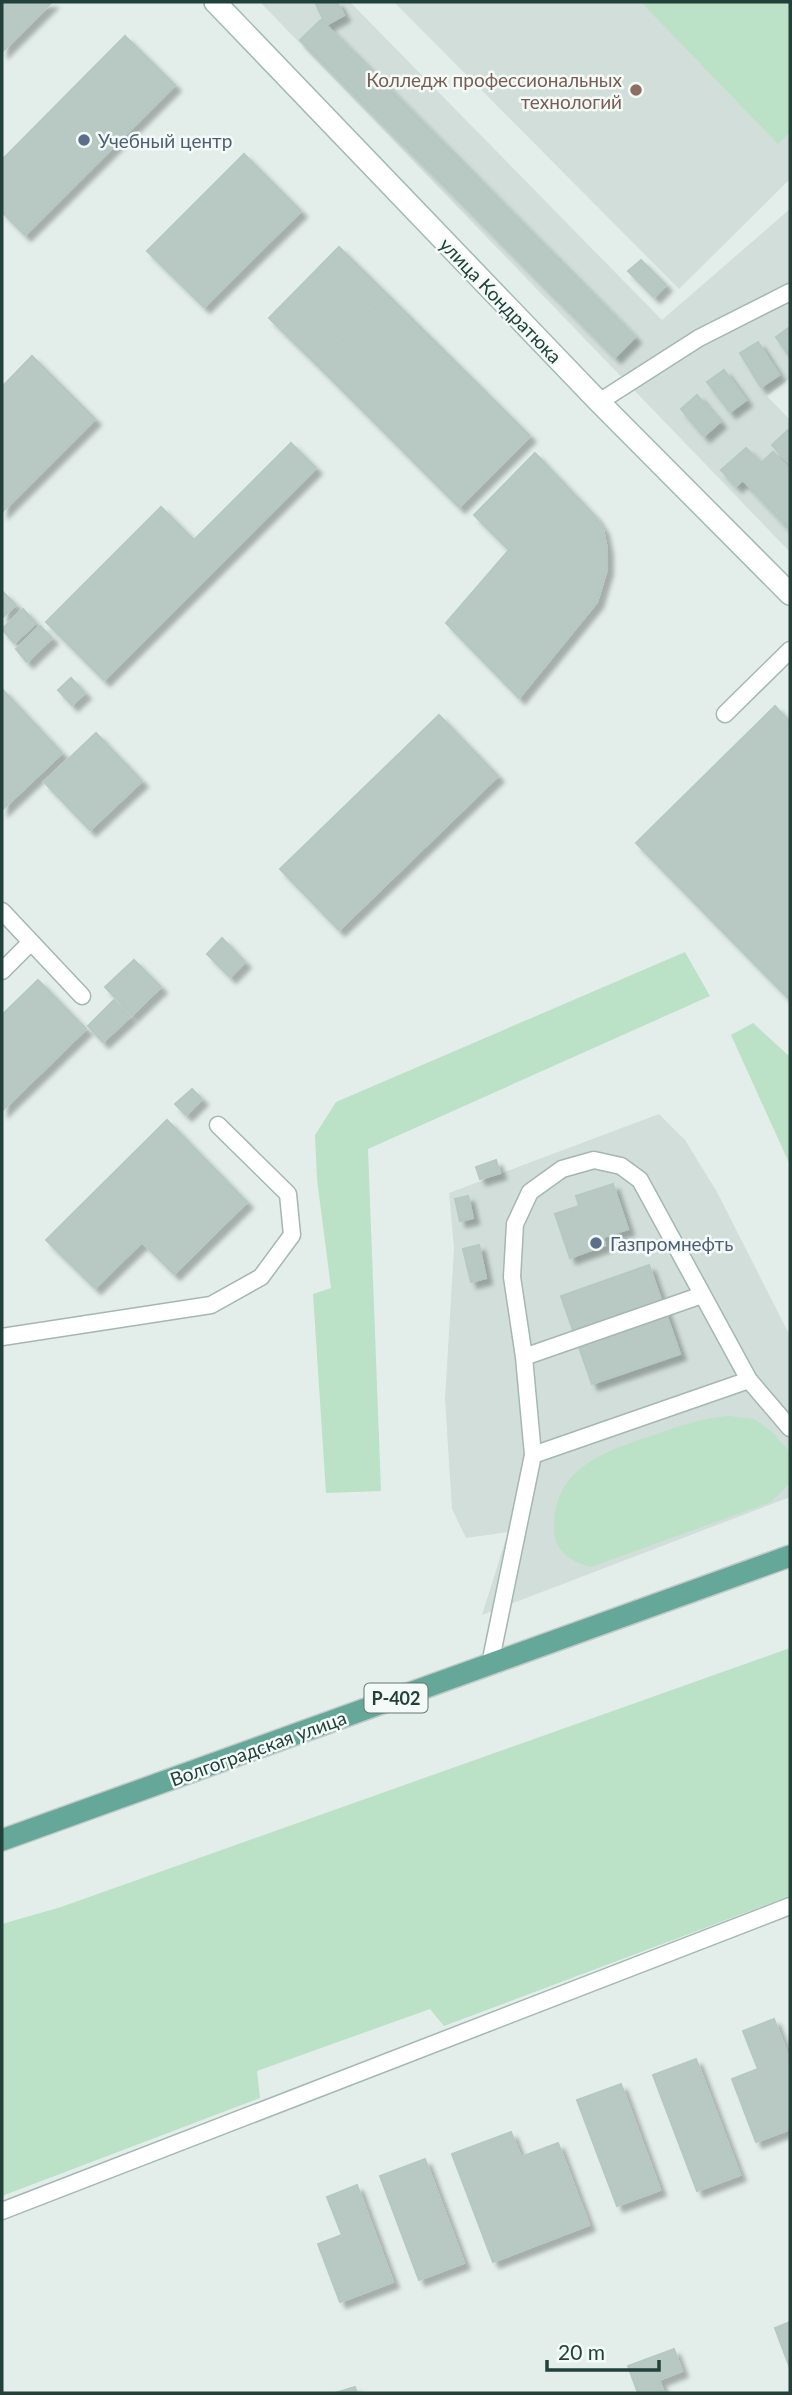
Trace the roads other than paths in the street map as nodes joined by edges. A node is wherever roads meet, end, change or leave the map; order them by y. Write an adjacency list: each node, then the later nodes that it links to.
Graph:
1 (215, 2): 3 (street, улица Кондратюка)
2 (790, 292): 3 (lane)
3 (599, 401): 4 (street, улица Кондратюка)
4 (790, 594)
5 (790, 650): 6 (lane)
6 (725, 714)
7 (2, 911): 8 (lane)
8 (31, 942): 9 (lane); 10 (lane)
9 (2, 971)
10 (82, 996)
11 (218, 1125): 13 (lane)
12 (702, 1296): 14 (lane); 14 (lane); 15 (lane)
13 (2, 1337)
14 (524, 1357): 17 (lane)
15 (748, 1380): 16 (lane); 17 (lane)
16 (790, 1427)
17 (533, 1455): 19 (lane)
18 (790, 1556): 19 (main road, Волгоградская улица / Р-402)
19 (490, 1664): 20 (main road, Волгоградская улица / Р-402)
20 (2, 1840)
21 (790, 1906): 22 (lane)
22 (2, 2211)

